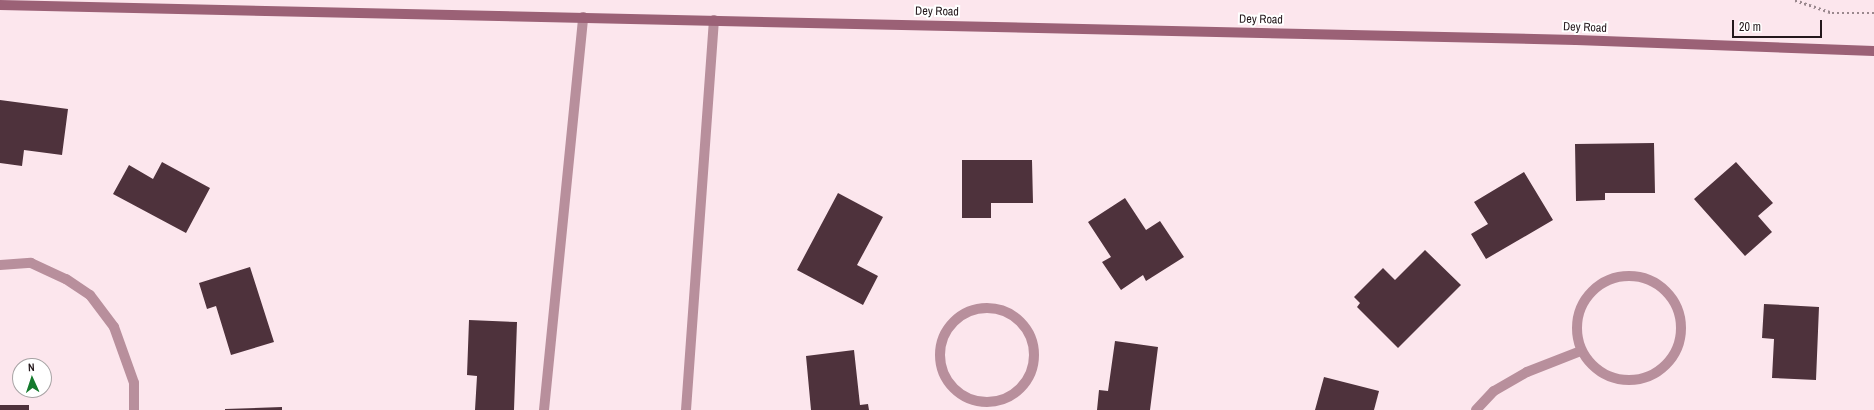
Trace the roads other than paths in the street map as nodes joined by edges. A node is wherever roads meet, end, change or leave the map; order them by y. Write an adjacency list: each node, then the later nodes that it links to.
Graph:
1 (0, 5): 2 (main road, Dey Road)
2 (583, 17): 3 (main road, Dey Road); 9 (street)
3 (714, 20): 4 (main road, Dey Road); 10 (street)
4 (1874, 51)
5 (0, 265): 8 (street)
6 (1581, 351): 6 (street); 11 (street)
7 (991, 406): 7 (street)
8 (134, 410)
9 (544, 410)
10 (686, 410)
11 (1476, 410)

